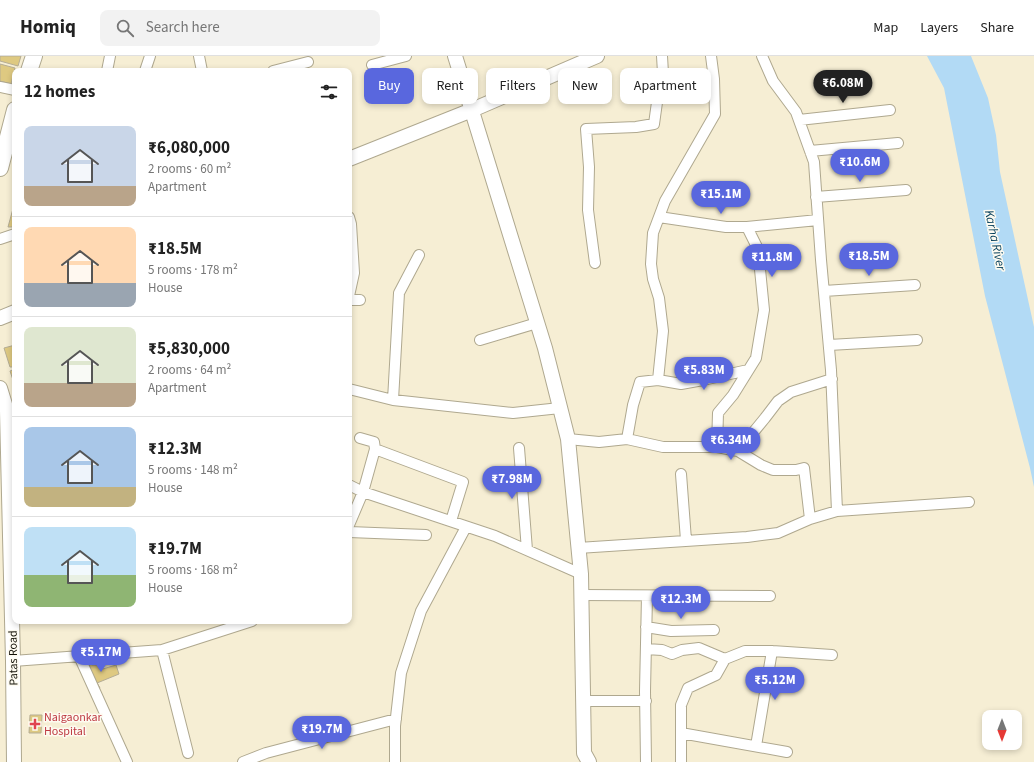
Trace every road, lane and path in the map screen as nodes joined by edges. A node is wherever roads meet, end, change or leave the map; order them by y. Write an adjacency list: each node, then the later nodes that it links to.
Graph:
1 (34, 56): 13 (main road)
2 (110, 56): 14 (street)
3 (150, 56): 15 (street)
4 (199, 56): 16 (street)
5 (406, 56): 12 (street)
6 (455, 56): 20 (street)
7 (662, 56): 37 (street)
8 (711, 56): 30 (street)
9 (762, 56): 22 (street)
10 (593, 57): 20 (street)
11 (308, 63): 17 (street)
12 (372, 65)
13 (30, 68)
14 (108, 68)
15 (146, 68)
16 (201, 68)
17 (286, 68)
18 (0, 87): 19 (street)
19 (12, 89)
20 (472, 110): 26 (street); 45 (street)
21 (890, 110): 22 (street)
22 (799, 120): 25 (street)
23 (12, 122): 27 (main road)
24 (898, 143): 25 (street)
25 (810, 151): 29 (street)
26 (352, 158)
27 (0, 168)
28 (906, 190): 29 (street)
29 (816, 197): 31 (street)
30 (659, 217): 32 (street); 51 (street)
31 (818, 220): 32 (street); 40 (street)
32 (747, 227): 49 (street)
33 (12, 235): 34 (street)
34 (0, 238)
35 (352, 240): 38 (street)
36 (419, 255): 54 (street)
37 (595, 263)
38 (352, 282)
39 (915, 285): 40 (street)
40 (824, 291): 48 (street)
41 (352, 300): 42 (street)
42 (360, 300)
43 (12, 313): 44 (street)
44 (0, 318)
45 (537, 323): 46 (street); 55 (street)
46 (480, 340)
47 (917, 340): 48 (street)
48 (829, 345): 50 (street)
49 (748, 370): 51 (street); 60 (street)
50 (832, 379): 63 (street); 69 (street)
51 (658, 380): 59 (street)
52 (0, 388): 56 (street, Patas Road)
53 (352, 390): 54 (street)
54 (393, 400): 55 (street)
55 (560, 408): 58 (street)
56 (11, 409): 64 (street, Patas Road)
57 (360, 438): 62 (street)
58 (568, 439): 59 (street); 77 (street)
59 (627, 439): 60 (street)
60 (717, 447): 63 (street)
61 (519, 448): 78 (street)
62 (375, 449): 67 (street); 72 (street)
63 (738, 451): 71 (street)
64 (12, 472)
65 (681, 474): 76 (street)
66 (352, 487): 67 (street)
67 (362, 492): 70 (street); 72 (street)
68 (969, 502): 69 (street)
69 (837, 511): 71 (street)
70 (352, 517)
71 (810, 519): 76 (street)
72 (451, 522): 73 (street)
73 (466, 527): 78 (street); 96 (street)
74 (352, 532): 75 (street)
75 (426, 535)
76 (686, 540): 77 (street)
77 (578, 548): 79 (street)
78 (527, 550): 79 (street)
79 (581, 574): 80 (street)
80 (582, 595): 81 (street); 94 (street)
81 (647, 596): 82 (street); 85 (street)
82 (770, 596)
83 (14, 624): 93 (street, Patas Road)
84 (243, 624): 88 (street)
85 (646, 627): 86 (street); 87 (street)
86 (714, 630)
87 (646, 649): 92 (street); 95 (street)
88 (162, 650): 91 (street); 100 (street)
89 (772, 651): 90 (street); 92 (street); 98 (street)
90 (832, 655)
91 (79, 656): 93 (street); 102 (street)
92 (725, 659): 97 (street)
93 (13, 661): 101 (street, Patas Road)
94 (584, 701): 95 (street); 105 (street)
95 (646, 701): 106 (street)
96 (396, 719): 103 (street); 104 (street)
97 (681, 733): 98 (street); 107 (street)
98 (756, 746): 99 (street)
99 (788, 752)
100 (188, 753)
101 (14, 762)
102 (127, 762)
103 (243, 762)
104 (395, 762)
105 (588, 762)
106 (646, 762)
107 (681, 762)

